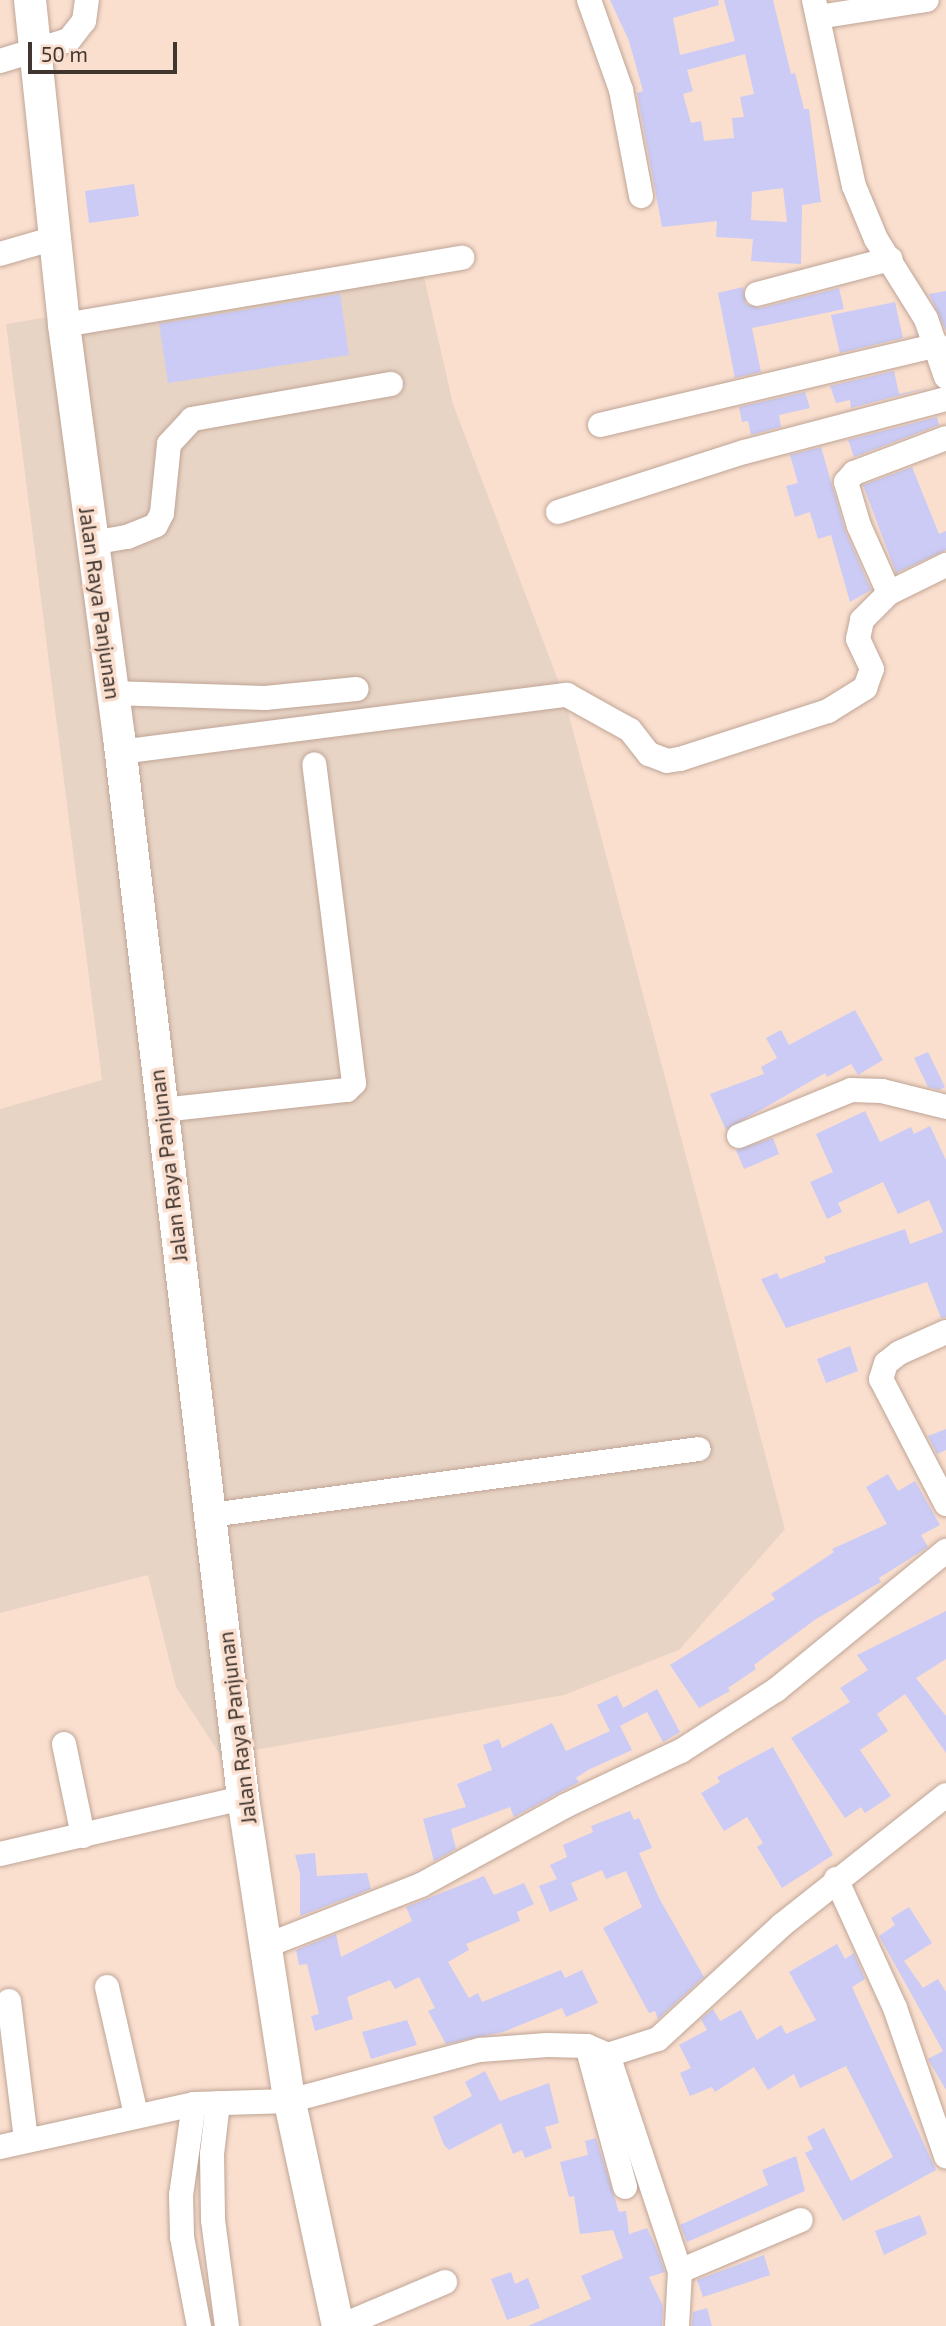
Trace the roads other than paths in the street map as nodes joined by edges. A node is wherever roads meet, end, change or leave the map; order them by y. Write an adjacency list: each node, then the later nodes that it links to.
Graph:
1 (30, 0): 6 (main road, Jalan Raya Panjunan)
2 (88, 0): 6 (street)
3 (589, 0): 8 (street)
4 (928, 0): 5 (street)
5 (816, 8): 11 (street)
6 (33, 54): 7 (street); 9 (main road, Jalan Raya Panjunan)
7 (0, 61)
8 (641, 196)
9 (29, 245): 13 (main road, Jalan Raya Panjunan)
10 (461, 258): 13 (street)
11 (890, 259): 12 (street); 14 (street)
12 (757, 294)
13 (64, 326): 21 (main road, Jalan Raya Panjunan)
14 (938, 345): 15 (street); 18 (street)
15 (946, 377)
16 (391, 384): 21 (street)
17 (946, 399): 20 (street)
18 (600, 425)
19 (946, 438): 23 (street)
20 (558, 512)
21 (92, 543): 25 (main road, Jalan Raya Panjunan)
22 (946, 565): 23 (street)
23 (889, 593): 26 (street)
24 (357, 689): 25 (street)
25 (112, 693): 26 (main road, Jalan Raya Panjunan)
26 (120, 752): 29 (main road, Jalan Raya Panjunan)
27 (314, 764): 29 (street)
28 (946, 1107): 30 (street)
29 (162, 1110): 34 (main road, Jalan Raya Panjunan)
30 (739, 1136)
31 (946, 1332): 33 (street)
32 (699, 1449): 34 (street)
33 (946, 1504)
34 (211, 1515): 38 (main road, Jalan Raya Panjunan)
35 (946, 1551): 42 (street)
36 (64, 1744): 39 (street)
37 (946, 1795): 41 (street)
38 (226, 1802): 39 (street); 42 (main road, Jalan Raya Panjunan)
39 (83, 1836): 40 (street)
40 (0, 1854)
41 (836, 1880): 45 (street); 50 (street)
42 (268, 1945): 46 (main road, Jalan Raya Panjunan)
43 (107, 1987): 48 (street)
44 (9, 2001): 49 (street)
45 (598, 2051): 46 (street); 52 (street); 54 (street)
46 (289, 2101): 47 (street); 58 (main road, Jalan Raya Panjunan)
47 (206, 2104): 48 (street); 56 (street); 57 (street)
48 (136, 2115): 49 (street)
49 (26, 2140): 51 (street)
50 (944, 2145)
51 (0, 2147)
52 (625, 2187)
53 (801, 2220): 54 (street)
54 (680, 2271): 59 (street)
55 (445, 2282): 58 (street)
56 (199, 2326)
57 (227, 2326)
58 (339, 2326)
59 (677, 2326)

